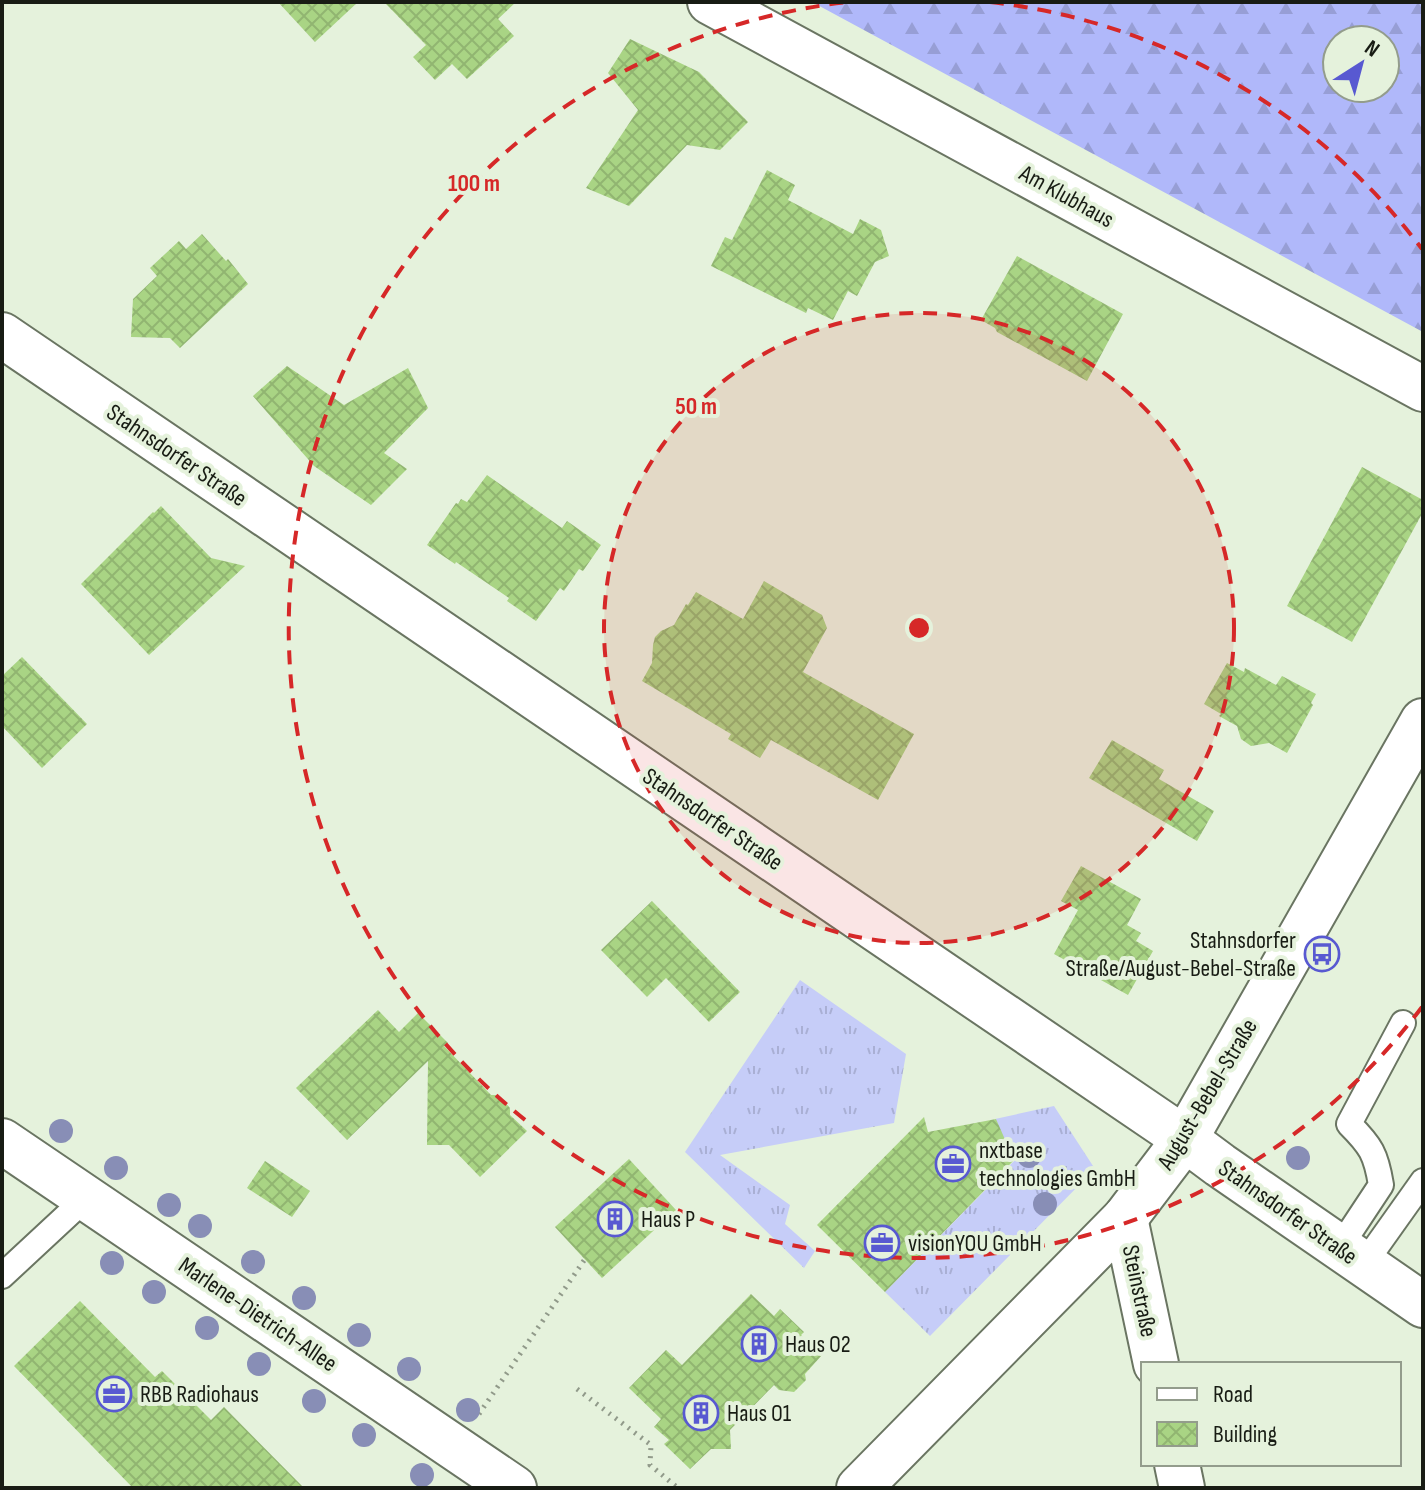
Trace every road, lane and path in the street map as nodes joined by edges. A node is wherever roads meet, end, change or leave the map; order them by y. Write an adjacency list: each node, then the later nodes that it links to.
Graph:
1 (710, 2): 3 (street, Am Klubhaus)
2 (2, 335): 6 (street, Stahnsdorfer Straße)
3 (1423, 389)
4 (1423, 721): 6 (street, August-Bebel-Straße)
5 (1403, 1023): 11 (lane)
6 (1185, 1139): 10 (street, August-Bebel-Straße); 11 (street, Stahnsdorfer Straße)
7 (2, 1141): 9 (street, Marlene-Dietrich-Allee)
8 (1423, 1181): 11 (lane)
9 (86, 1198): 13 (lane); 19 (street, Marlene-Dietrich-Allee)
10 (1125, 1218): 15 (street, Steinstraße); 21 (street, August-Bebel-Straße)
11 (1352, 1255): 14 (street, Stahnsdorfer Straße)
12 (585, 1259): 16 (path)
13 (2, 1276)
14 (1423, 1305)
15 (1156, 1362)
16 (498, 1386)
17 (577, 1389): 20 (path)
18 (1177, 1466): 22 (street)
19 (514, 1488)
20 (678, 1488)
21 (859, 1488)
22 (1182, 1488)

